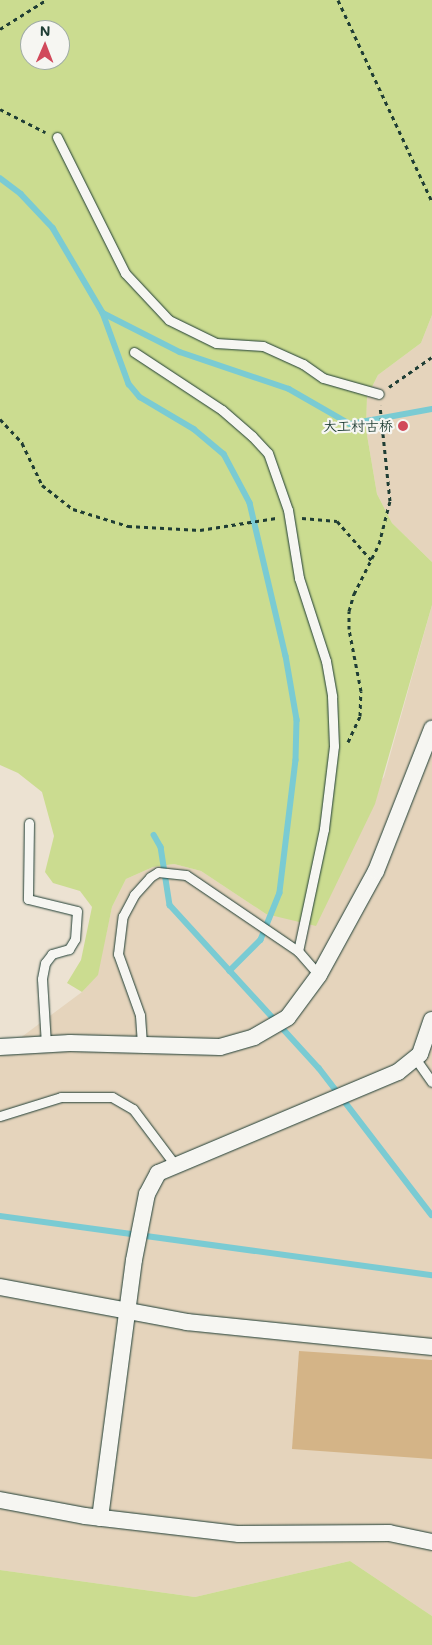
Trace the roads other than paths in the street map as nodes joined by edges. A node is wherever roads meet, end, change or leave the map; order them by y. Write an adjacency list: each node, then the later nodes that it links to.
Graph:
1 (57, 137): 3 (lane)
2 (134, 352): 6 (lane)
3 (379, 394)
4 (432, 728): 7 (street)
5 (29, 823): 9 (lane)
6 (298, 951): 7 (lane); 10 (lane)
7 (319, 974): 10 (street)
8 (432, 1020): 12 (street)
9 (46, 1044): 10 (street); 11 (street)
10 (142, 1044)
11 (0, 1047)
12 (415, 1058): 13 (lane); 15 (street)
13 (432, 1082)
14 (0, 1116): 15 (lane)
15 (176, 1166): 17 (street)
16 (0, 1287): 17 (street)
17 (127, 1311): 18 (street); 20 (street)
18 (432, 1347)
19 (0, 1500): 20 (street)
20 (100, 1518): 21 (street)
21 (432, 1542)

